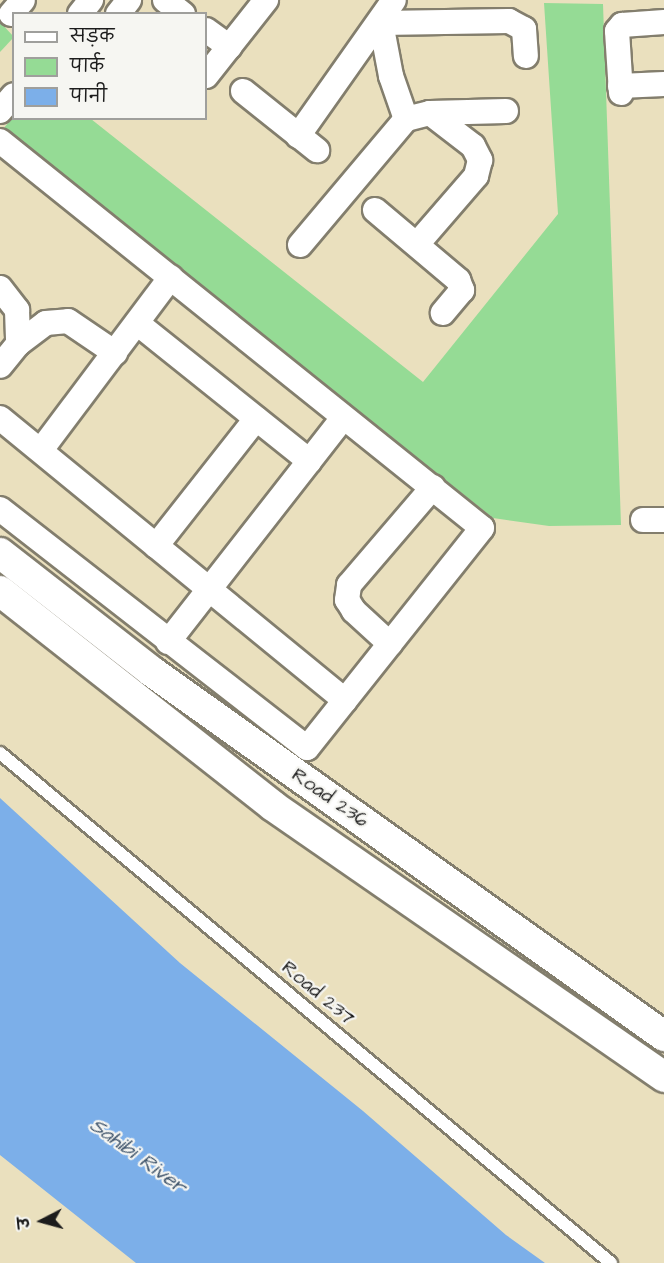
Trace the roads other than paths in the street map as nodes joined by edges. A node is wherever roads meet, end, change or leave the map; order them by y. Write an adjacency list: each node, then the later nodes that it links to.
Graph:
1 (91, 0): 6 (street)
2 (129, 0): 7 (street)
3 (165, 0): 8 (street)
4 (266, 0): 12 (street)
5 (394, 0): 9 (street)
6 (82, 12)
7 (120, 12)
8 (180, 12)
9 (381, 22): 13 (street); 16 (street); 21 (street)
10 (664, 22): 15 (street)
11 (207, 31): 12 (street)
12 (229, 47): 14 (street)
13 (526, 56)
14 (207, 75)
15 (664, 84)
16 (243, 91)
17 (12, 97): 18 (street)
18 (0, 111)
19 (506, 111): 20 (street)
20 (430, 113): 21 (street); 24 (street)
21 (406, 119): 25 (street)
22 (2, 146): 26 (street)
23 (375, 210): 24 (street)
24 (417, 244): 28 (street)
25 (300, 245)
26 (171, 277): 29 (street); 34 (street)
27 (0, 288): 30 (street)
28 (443, 313)
29 (137, 323): 31 (street); 35 (street)
30 (18, 344): 31 (street); 32 (street)
31 (115, 353): 36 (street)
32 (0, 366)
33 (0, 418): 36 (street)
34 (343, 418): 37 (street); 38 (street)
35 (256, 419): 37 (street); 40 (street)
36 (41, 450): 40 (street)
37 (309, 461): 42 (street)
38 (433, 487): 45 (street); 45 (street)
39 (0, 509): 44 (street)
40 (156, 546): 42 (street)
41 (0, 553): 48 (street, Road 236)
42 (208, 589): 44 (street); 46 (street)
43 (0, 591): 49 (street)
44 (168, 642): 46 (street)
45 (390, 644): 46 (street)
46 (345, 700)
47 (0, 753): 50 (lane, Road 237)
48 (664, 1036)
49 (664, 1077)
50 (611, 1263)

